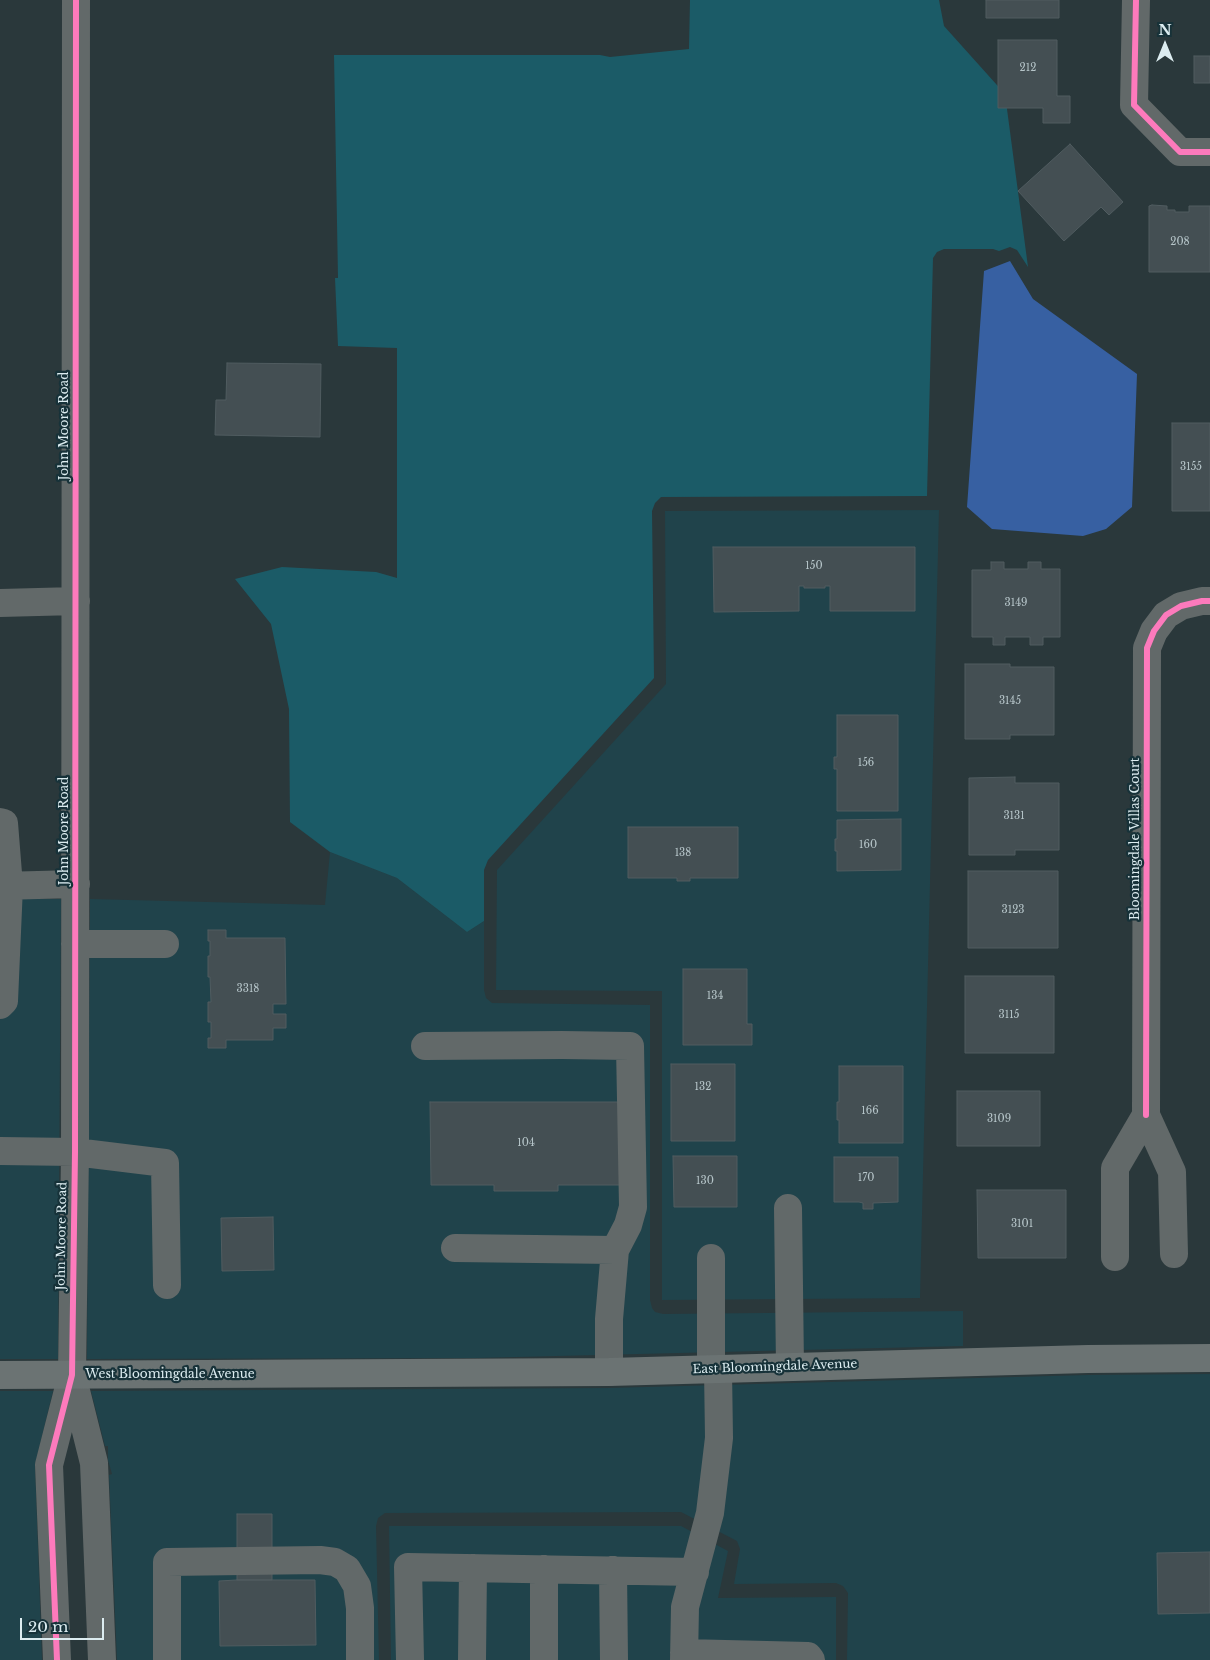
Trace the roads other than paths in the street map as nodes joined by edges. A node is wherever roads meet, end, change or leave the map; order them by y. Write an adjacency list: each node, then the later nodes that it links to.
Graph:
1 (76, 0): 4 (street, John Moore Road)
2 (1136, 0): 3 (street)
3 (1210, 152)
4 (76, 601): 6 (street); 8 (street, John Moore Road)
5 (1210, 601): 14 (street, Bloomingdale Villas Court)
6 (0, 603)
7 (0, 822): 9 (street)
8 (76, 884): 9 (street); 10 (street, John Moore Road)
9 (4, 886): 12 (street)
10 (75, 944): 11 (street); 16 (street, John Moore Road)
11 (165, 944)
12 (0, 1005)
13 (425, 1046): 19 (street)
14 (1146, 1115): 20 (street); 21 (street)
15 (0, 1151): 16 (street)
16 (75, 1152): 23 (street); 30 (street, John Moore Road)
17 (788, 1208): 25 (street)
18 (455, 1248): 19 (street)
19 (615, 1250): 27 (street)
20 (1174, 1254)
21 (1115, 1257)
22 (711, 1258): 26 (street)
23 (167, 1285)
24 (1210, 1358): 25 (main road, East Bloomingdale Avenue)
25 (790, 1367): 26 (main road, East Bloomingdale Avenue)
26 (714, 1369): 27 (main road, East Bloomingdale Avenue); 34 (street)
27 (609, 1372): 28 (main road, East Bloomingdale Avenue)
28 (339, 1374): 30 (main road, West Bloomingdale Avenue)
29 (0, 1375): 30 (main road, West Bloomingdale Avenue)
30 (72, 1375): 36 (street, John Moore Road); 37 (street, John Moore Road)
31 (473, 1568): 32 (street); 40 (street); 41 (street)
32 (544, 1570): 33 (street); 42 (street)
33 (613, 1570): 34 (street); 43 (street)
34 (695, 1572): 35 (street)
35 (684, 1656): 44 (street)
36 (57, 1660)
37 (102, 1660)
38 (167, 1660): 39 (street)
39 (360, 1660)
40 (410, 1660)
41 (472, 1660)
42 (544, 1660)
43 (614, 1660)
44 (811, 1660)

